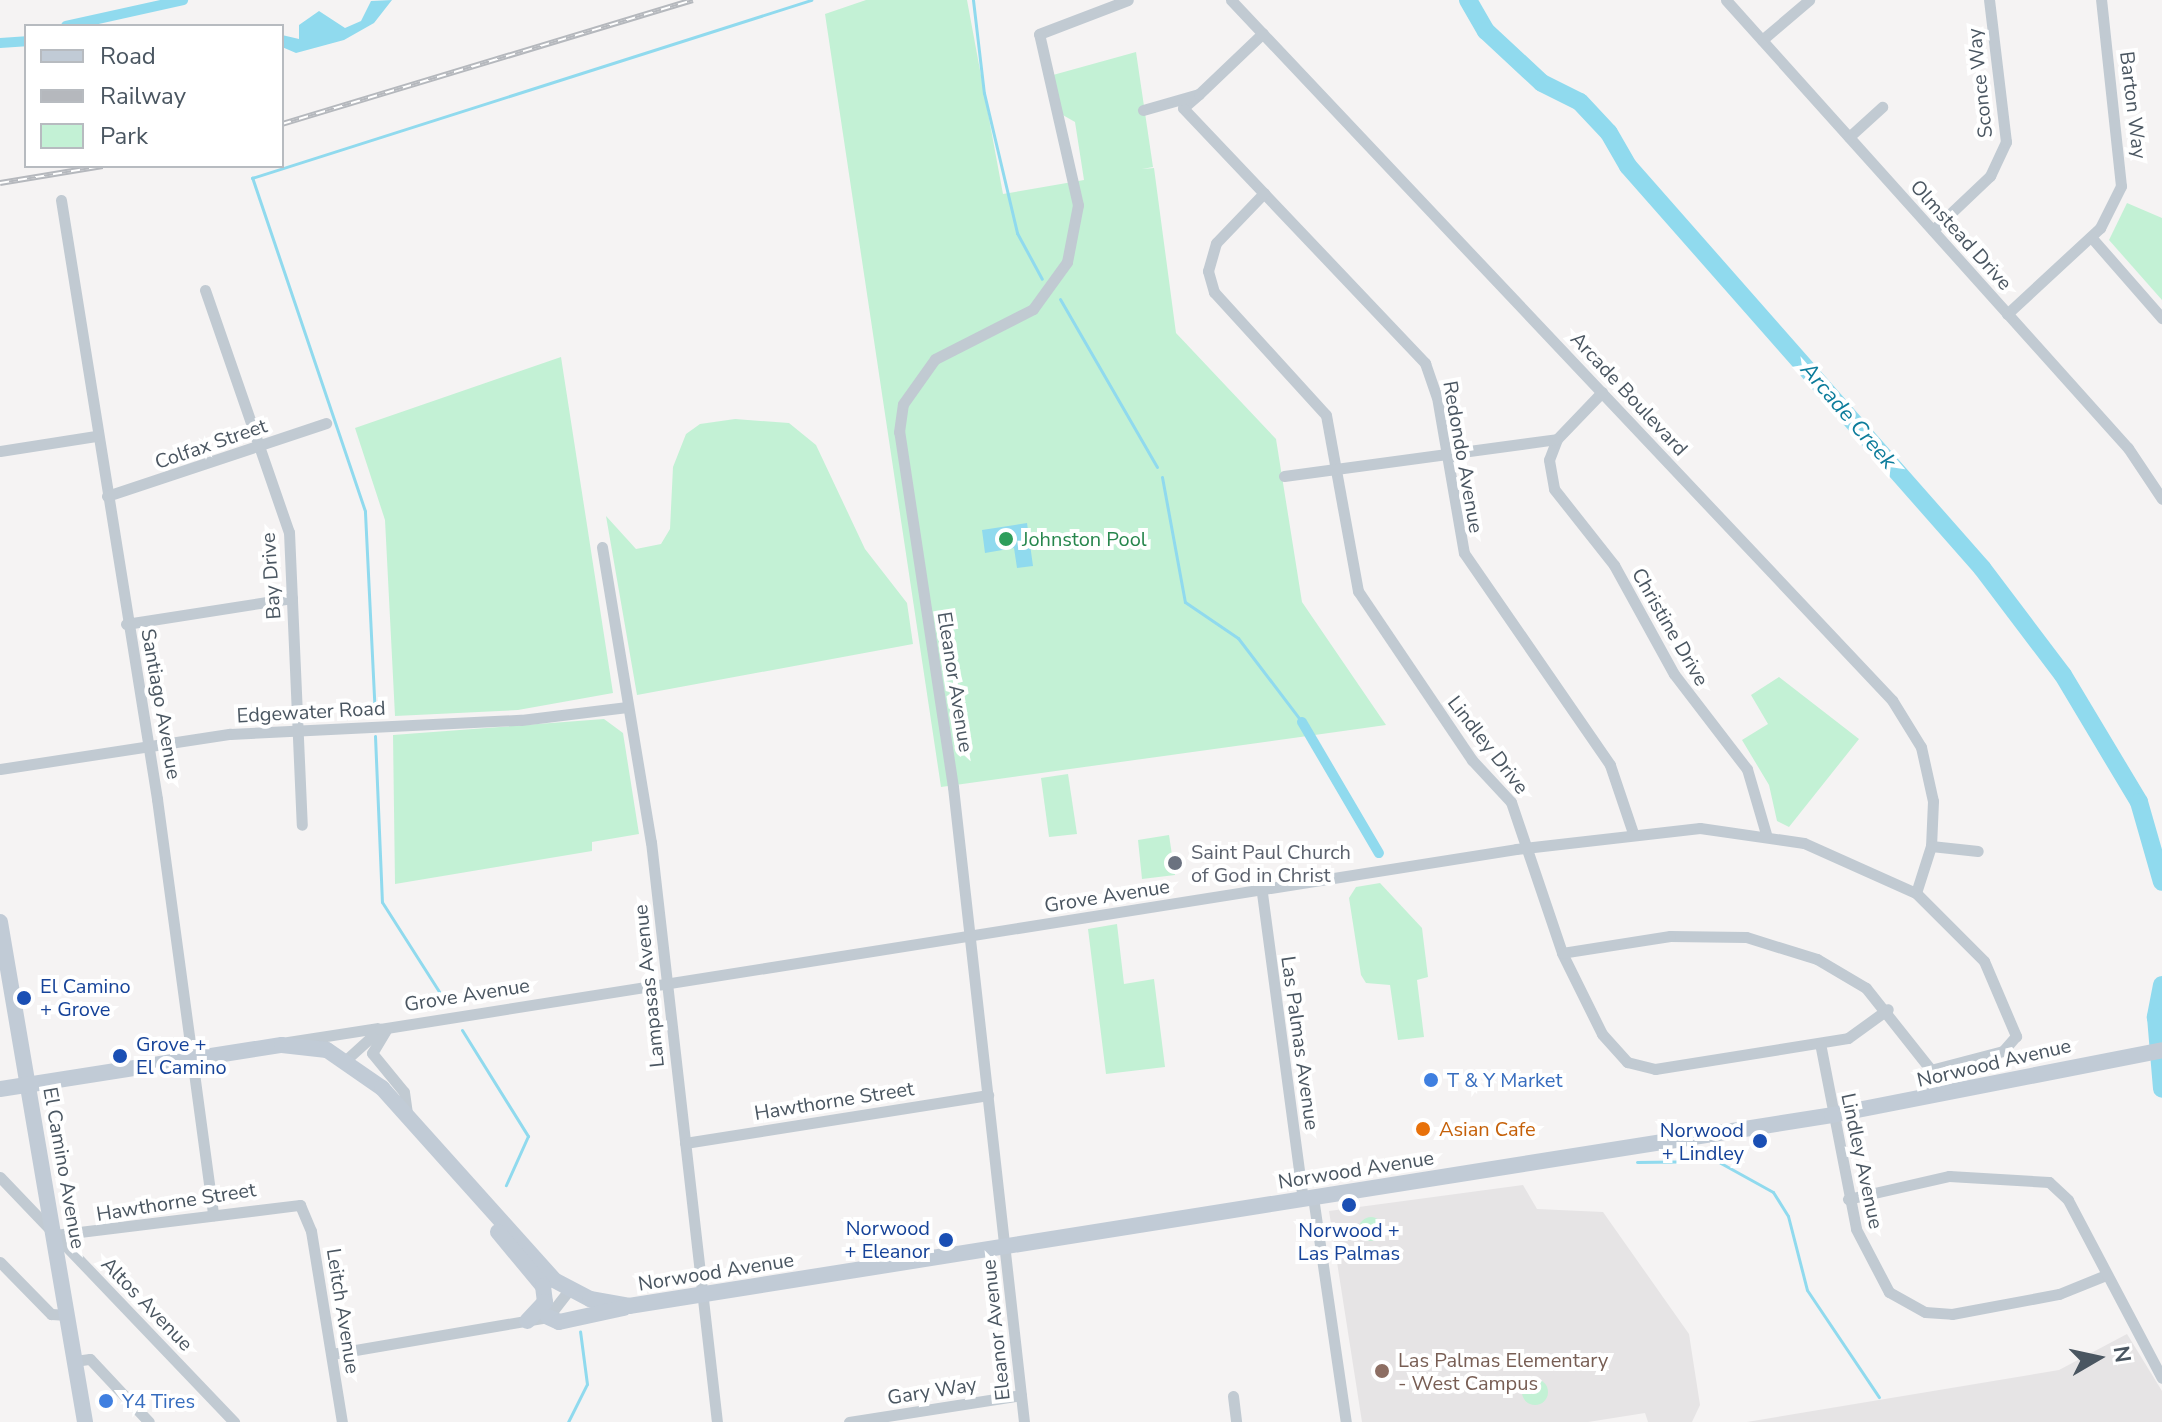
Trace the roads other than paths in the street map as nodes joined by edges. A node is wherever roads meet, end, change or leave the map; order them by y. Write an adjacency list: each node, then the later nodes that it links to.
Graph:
1 (1128, 0): 47 (street, Eleanor Avenue)
2 (1231, 0): 7 (street, Arcade Boulevard)
3 (1726, 0): 8 (street, Olmstead Drive)
4 (1809, 0): 8 (street)
5 (1989, 0): 15 (street, Sconce Way)
6 (2101, 0): 16 (street, Barton Way)
7 (1263, 33): 9 (street); 20 (street, Arcade Boulevard)
8 (1762, 40): 12 (street, Olmstead Drive)
9 (1199, 94): 11 (street); 13 (street, Redondo Avenue)
10 (1882, 107): 12 (street)
11 (1143, 110)
12 (1849, 137): 15 (street, Olmstead Drive)
13 (1264, 193): 26 (street, Redondo Avenue); 27 (street, Lindley Drive)
14 (61, 200): 22 (street, Santiago Avenue)
15 (1933, 230): 18 (street, Olmstead Drive)
16 (2091, 237): 18 (street, Barton Way); 19 (street)
17 (205, 290): 24 (street, Bay Drive)
18 (2007, 314): 30 (street, Olmstead Drive)
19 (2162, 318)
20 (1602, 392): 23 (street); 41 (street, Arcade Boulevard)
21 (326, 423): 24 (street, Colfax Street)
22 (96, 436): 25 (street); 29 (street, Santiago Avenue)
23 (1557, 439): 26 (street); 40 (street, Christine Drive)
24 (260, 446): 29 (street, Colfax Street); 32 (street, Bay Drive)
25 (0, 451)
26 (1446, 452): 27 (street); 39 (street, Redondo Avenue)
27 (1338, 468): 28 (street); 42 (street, Lindley Drive)
28 (1284, 476)
29 (107, 496): 33 (street, Santiago Avenue)
30 (2162, 499)
31 (602, 547): 34 (street, Lampasas Avenue)
32 (292, 598): 33 (street); 35 (street, Bay Drive)
33 (126, 624): 36 (street, Santiago Avenue)
34 (627, 707): 35 (street, Edgewater Road); 49 (street, Lampasas Avenue)
35 (297, 730): 36 (street, Edgewater Road); 38 (street, Bay Drive)
36 (146, 745): 37 (street, Edgewater Road); 55 (street, Santiago Avenue)
37 (0, 769)
38 (302, 825)
39 (1633, 833): 40 (street, Grove Avenue); 42 (street, Grove Avenue)
40 (1766, 834): 45 (street, Grove Avenue)
41 (1931, 846): 43 (street); 45 (street, Arcade Boulevard)
42 (1528, 847): 44 (street, Grove Avenue); 48 (street, Lindley Drive)
43 (1978, 851)
44 (1262, 893): 47 (street, Grove Avenue); 64 (street, Las Palmas Avenue)
45 (1916, 893): 50 (street)
46 (0, 922): 57 (main road, El Camino Avenue)
47 (970, 938): 49 (street, Grove Avenue); 59 (street, Eleanor Avenue)
48 (1562, 953): 50 (street); 52 (street, Lindley Drive)
49 (667, 986): 51 (street, Grove Avenue); 62 (street, Lampasas Avenue)
50 (1888, 1009): 52 (street, Lindley Drive)
51 (390, 1028): 53 (street, Grove Avenue); 56 (street, Grove Avenue); 60 (street)
52 (1820, 1043): 61 (street, Lindley Avenue)
53 (272, 1047): 55 (main road, Grove Avenue); 56 (main road, Grove Avenue)
54 (2162, 1050): 61 (main road, Norwood Avenue)
55 (194, 1059): 57 (main road, Grove Avenue); 67 (street, Santiago Avenue)
56 (347, 1059): 60 (main road)
57 (29, 1083): 58 (main road, Grove Avenue); 69 (main road, El Camino Avenue)
58 (0, 1089)
59 (988, 1095): 62 (street, Hawthorne Street); 70 (street, Eleanor Avenue)
60 (407, 1115): 68 (main road)
61 (1832, 1115): 64 (main road, Norwood Avenue); 65 (street, Lindley Avenue)
62 (685, 1143): 74 (street, Lampasas Avenue)
63 (0, 1177): 69 (street, Altos Avenue)
64 (1308, 1198): 70 (main road, Norwood Avenue); 92 (street, Las Palmas Avenue)
65 (1848, 1199): 72 (street); 72 (street, Lindley Avenue)
66 (302, 1207): 67 (street, Hawthorne Street); 79 (street, Leitch Avenue)
67 (213, 1215): 69 (street, Hawthorne Street)
68 (494, 1215): 73 (main road); 78 (main road)
69 (55, 1235): 76 (main road, El Camino Avenue); 86 (street, Altos Avenue)
70 (1005, 1246): 74 (main road, Norwood Avenue); 82 (street, Eleanor Avenue)
71 (0, 1262): 76 (street)
72 (2106, 1275): 81 (street)
73 (569, 1290): 75 (main road, Norwood Avenue); 77 (street)
74 (703, 1294): 75 (main road, Norwood Avenue); 88 (street, Lampasas Avenue)
75 (639, 1305): 77 (main road)
76 (68, 1315): 80 (main road, El Camino Avenue)
77 (548, 1317): 78 (street)
78 (527, 1321): 79 (street)
79 (332, 1354): 87 (street, Leitch Avenue)
80 (75, 1361): 84 (main road, El Camino Avenue); 85 (street)
81 (2162, 1378)
82 (1021, 1395): 89 (street, Gary Way); 90 (street, Eleanor Avenue)
83 (1233, 1396): 91 (street)
84 (85, 1422)
85 (149, 1422)
86 (234, 1422)
87 (342, 1422)
88 (717, 1422)
89 (849, 1422)
90 (1024, 1422)
91 (1236, 1422)
92 (1346, 1422)

